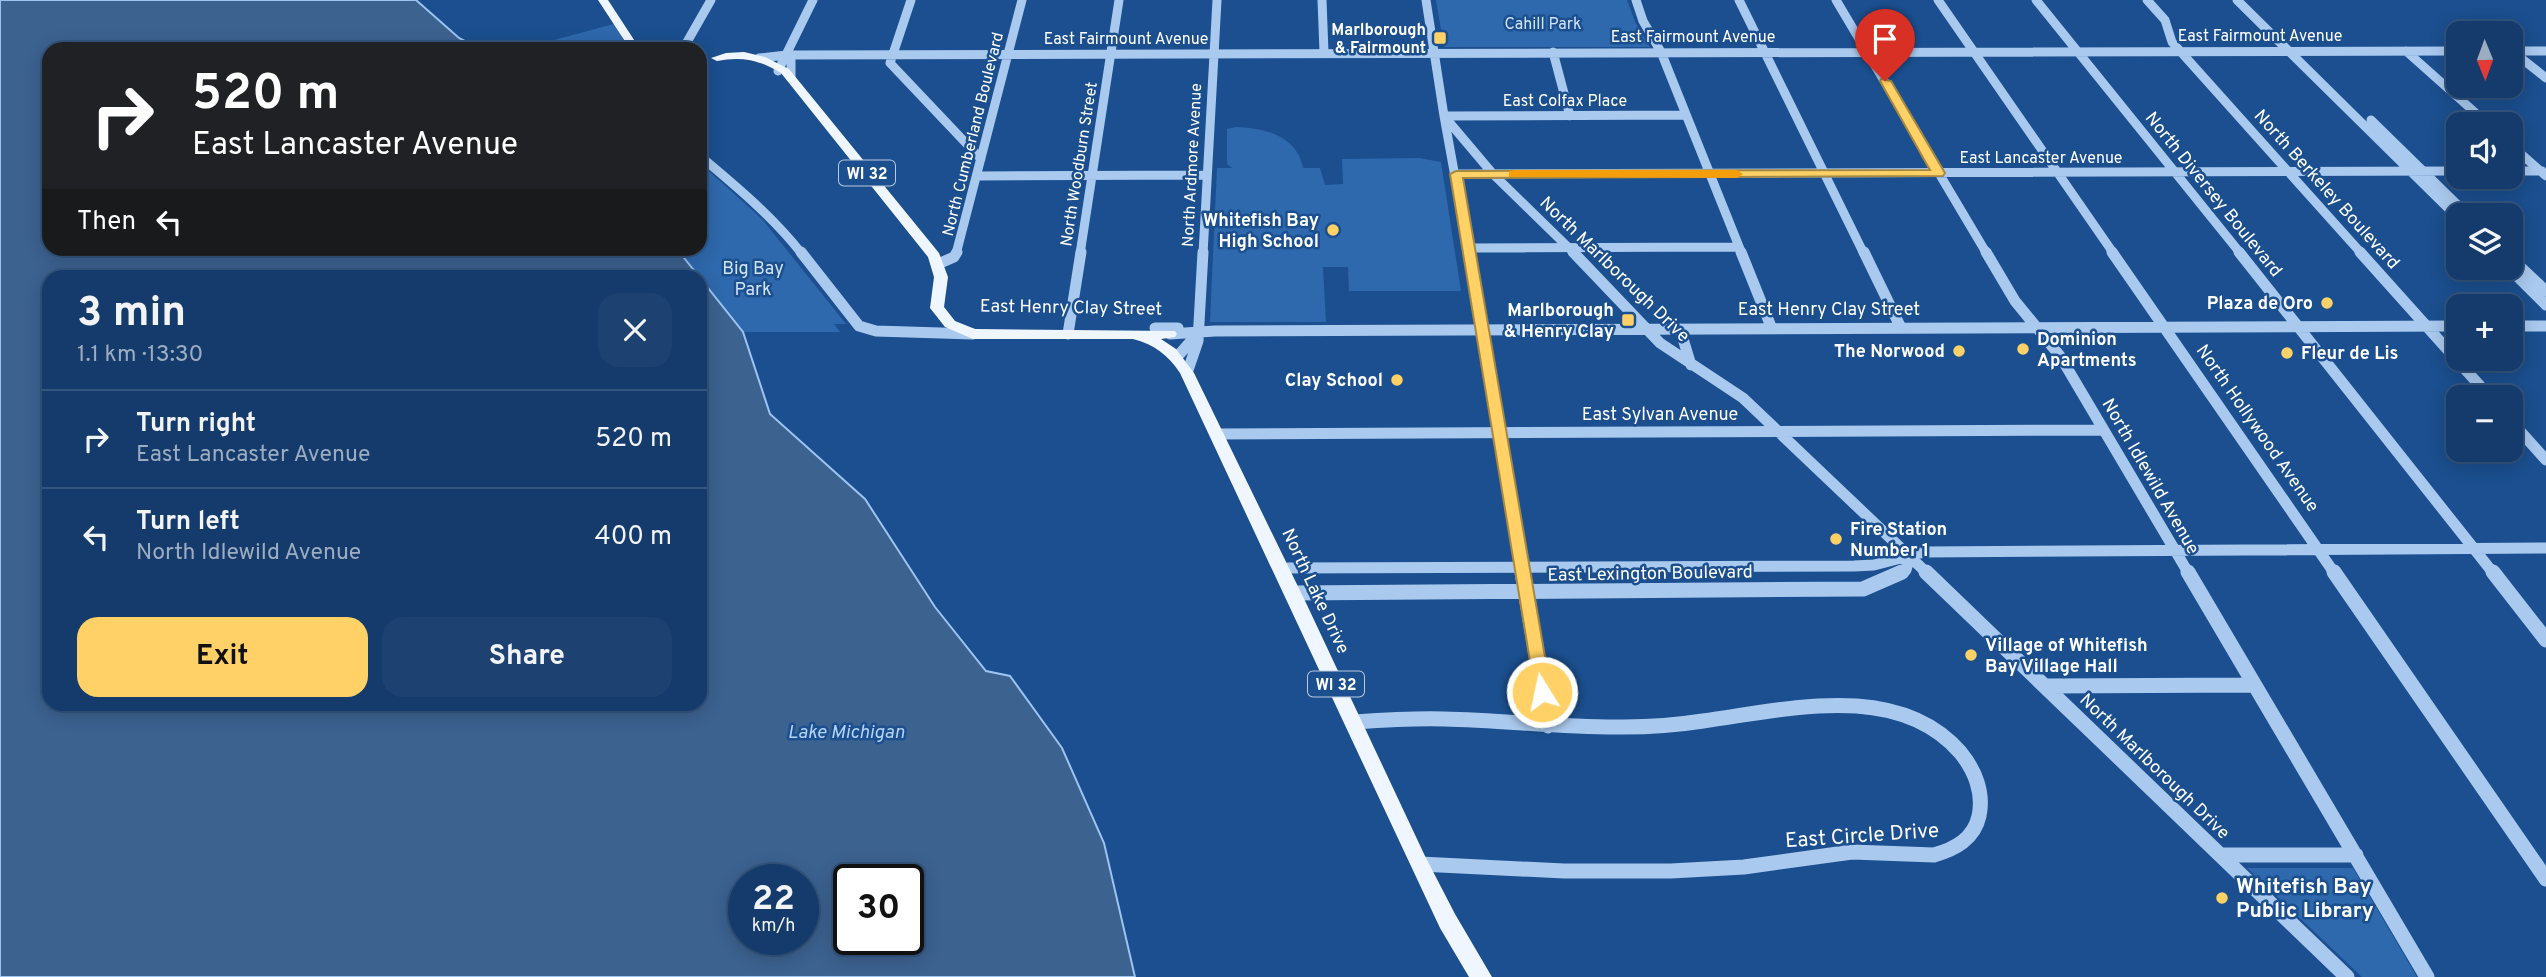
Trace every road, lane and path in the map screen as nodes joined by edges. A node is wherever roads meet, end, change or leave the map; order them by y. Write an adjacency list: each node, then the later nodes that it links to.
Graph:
1 (603, 0): 18 (main road)
2 (711, 0): 19 (street)
3 (813, 0): 42 (street)
4 (911, 0): 38 (street)
5 (1022, 0): 37 (street, North Cumberland Boulevard)
6 (1119, 0): 35 (street, North Woodburn Street)
7 (1217, 0): 36 (street, North Ardmore Avenue)
8 (1321, 0): 31 (street)
9 (1426, 0): 22 (street)
10 (1636, 0): 33 (street)
11 (1739, 0): 34 (street)
12 (1836, 0): 23 (street, North Idlewild Avenue)
13 (1938, 0): 24 (street, North Hollywood Avenue)
14 (2036, 0): 25 (street, North Diversey Boulevard)
15 (2147, 0): 26 (street, North Berkeley Boulevard)
16 (2237, 0): 20 (street)
17 (2247, 0): 21 (street)
18 (632, 42)
19 (687, 42)
20 (2288, 50): 21 (street, East Fairmount Avenue); 26 (street, East Fairmount Avenue); 51 (street)
21 (2300, 50): 27 (street, East Fairmount Avenue); 52 (street)
22 (1434, 51): 31 (street, East Fairmount Avenue); 32 (street, East Fairmount Avenue); 46 (street)
23 (1867, 51): 24 (street, East Fairmount Avenue); 34 (street, East Fairmount Avenue); 57 (street, North Idlewild Avenue)
24 (1973, 51): 25 (street, East Fairmount Avenue); 58 (street, North Hollywood Avenue)
25 (2076, 51): 26 (street, East Fairmount Avenue); 59 (street, North Diversey Boulevard)
26 (2179, 51): 54 (street, North Berkeley Boulevard)
27 (2406, 51): 28 (street, East Fairmount Avenue); 44 (street)
28 (2446, 51)
29 (2524, 51): 30 (street)
30 (2546, 51)
31 (1324, 52): 36 (street, East Fairmount Avenue)
32 (1553, 52): 33 (street, East Fairmount Avenue); 47 (street)
33 (1661, 52): 34 (street, East Fairmount Avenue); 45 (street)
34 (1764, 52): 56 (street)
35 (1112, 53): 36 (street, East Fairmount Avenue); 37 (street, East Fairmount Avenue); 66 (street, North Woodburn Street)
36 (1213, 53): 64 (street, North Ardmore Avenue)
37 (1008, 54): 38 (street, East Fairmount Avenue); 49 (street, North Cumberland Boulevard)
38 (891, 55): 42 (street, East Fairmount Avenue); 49 (street)
39 (707, 58): 40 (main road)
40 (744, 58): 42 (main road); 42 (main road, WI 32)
41 (2524, 61): 43 (street)
42 (785, 67): 72 (main road, WI 32)
43 (2546, 79)
44 (2475, 112)
45 (1686, 115): 47 (street, East Colfax Place); 63 (street)
46 (1444, 116): 47 (street, East Colfax Place); 61 (street); 62 (street, North Marlborough Drive)
47 (1570, 116)
48 (2523, 155): 60 (street)
49 (981, 159): 65 (street, North Cumberland Boulevard)
50 (707, 162): 92 (street, East Henry Clay Street)
51 (2410, 171): 52 (street, East Lancaster Avenue); 54 (street, East Lancaster Avenue); 68 (street)
52 (2423, 171): 53 (street, East Lancaster Avenue); 67 (street)
53 (2446, 171)
54 (2287, 172): 59 (street, East Lancaster Avenue); 78 (street, North Berkeley Boulevard)
55 (2523, 172): 60 (street)
56 (1824, 173): 57 (street, East Lancaster Avenue); 63 (street, East Lancaster Avenue); 85 (street)
57 (1939, 173): 58 (street, East Lancaster Avenue); 86 (street, North Idlewild Avenue)
58 (2059, 173): 59 (street, East Lancaster Avenue); 82 (street, North Hollywood Avenue)
59 (2174, 173): 83 (street, North Diversey Boulevard)
60 (2544, 173)
61 (1456, 174): 62 (street, East Lancaster Avenue); 70 (street)
62 (1493, 174): 63 (street, East Lancaster Avenue); 71 (street, North Marlborough Drive)
63 (1710, 174): 69 (street)
64 (1206, 175): 66 (street); 93 (street, North Ardmore Avenue)
65 (977, 176): 66 (street); 72 (street, North Cumberland Boulevard)
66 (1092, 176): 91 (street, North Woodburn Street)
67 (2456, 203)
68 (2446, 206)
69 (1739, 247): 71 (street); 89 (street)
70 (1468, 248): 71 (street); 90 (street)
71 (1569, 248): 87 (street, North Marlborough Drive)
72 (938, 264): 77 (main road)
73 (2523, 270): 75 (street)
74 (2521, 280): 76 (street)
75 (2546, 292)
76 (2546, 304)
77 (951, 319): 91 (main road, East Henry Clay Street); 92 (street); 94 (main road, East Henry Clay Street)
78 (2427, 326): 79 (street, East Henry Clay Street); 83 (street, East Henry Clay Street); 100 (street, North Berkeley Boulevard)
79 (2446, 326)
80 (2523, 326): 81 (street)
81 (2546, 326)
82 (2167, 327): 83 (street, East Henry Clay Street); 86 (street, East Henry Clay Street); 110 (street, North Hollywood Avenue)
83 (2298, 327): 107 (street, North Diversey Boulevard)
84 (1154, 328): 91 (main road, East Henry Clay Street); 93 (street, East Henry Clay Street); 96 (main road)
85 (1901, 328): 86 (street, East Henry Clay Street); 89 (street, East Henry Clay Street)
86 (2036, 328): 101 (street, North Idlewild Avenue)
87 (1647, 329): 88 (street, East Henry Clay Street); 90 (street, East Henry Clay Street); 98 (street, North Marlborough Drive)
88 (1680, 329): 89 (street, East Henry Clay Street); 98 (street)
89 (1772, 329)
90 (1480, 330): 93 (street, East Henry Clay Street); 103 (street)
91 (1068, 331): 94 (main road, East Henry Clay Street); 95 (main road, East Henry Clay Street)
92 (934, 332): 94 (street, East Henry Clay Street)
93 (1199, 332): 96 (street, East Henry Clay Street); 97 (street); 99 (street, North Ardmore Avenue)
94 (973, 334)
95 (1133, 334): 96 (main road, East Henry Clay Street); 97 (main road)
96 (1170, 334): 97 (main road, North Lake Drive / WI 32)
97 (1180, 354): 99 (main road, North Lake Drive / WI 32)
98 (1691, 365): 102 (street, North Marlborough Drive)
99 (1187, 373): 104 (main road, North Lake Drive / WI 32)
100 (2479, 385)
101 (2103, 430): 102 (street, East Sylvan Avenue); 109 (street, North Idlewild Avenue)
102 (1780, 431): 103 (street, East Sylvan Avenue); 111 (street, North Marlborough Drive)
103 (1499, 432): 104 (street, East Sylvan Avenue); 113 (street)
104 (1216, 434): 112 (main road, North Lake Drive / WI 32)
105 (2523, 434): 106 (street)
106 (2546, 460)
107 (2473, 548): 108 (street, East Lexington Boulevard); 110 (street, East Lexington Boulevard); 116 (street, North Diversey Boulevard)
108 (2546, 548)
109 (2174, 549): 110 (street, East Lexington Boulevard); 111 (street, East Lexington Boulevard); 117 (street, North Idlewild Avenue)
110 (2320, 549): 124 (street, North Hollywood Avenue)
111 (1910, 556): 113 (street, East Lexington Boulevard); 114 (street, East Lexington Boulevard); 118 (street, North Marlborough Drive)
112 (1281, 568): 113 (street, East Lexington Boulevard); 115 (main road, North Lake Drive / WI 32)
113 (1520, 568): 114 (street)
114 (1525, 592): 115 (street, East Lexington Boulevard); 120 (street)
115 (1293, 593): 119 (main road, North Lake Drive / WI 32)
116 (2546, 640)
117 (2253, 685): 118 (street); 122 (street, North Idlewild Avenue)
118 (2047, 686): 121 (street, North Marlborough Drive)
119 (1354, 722): 120 (street, East Circle Drive); 123 (main road, North Lake Drive / WI 32)
120 (1548, 726): 123 (street, East Circle Drive)
121 (2222, 855): 122 (street); 126 (street, North Marlborough Drive)
122 (2356, 855): 127 (street, North Idlewild Avenue)
123 (1420, 864): 125 (main road, North Lake Drive / WI 32)
124 (2546, 879)
125 (1481, 977)
126 (2347, 977)
127 (2427, 977)

